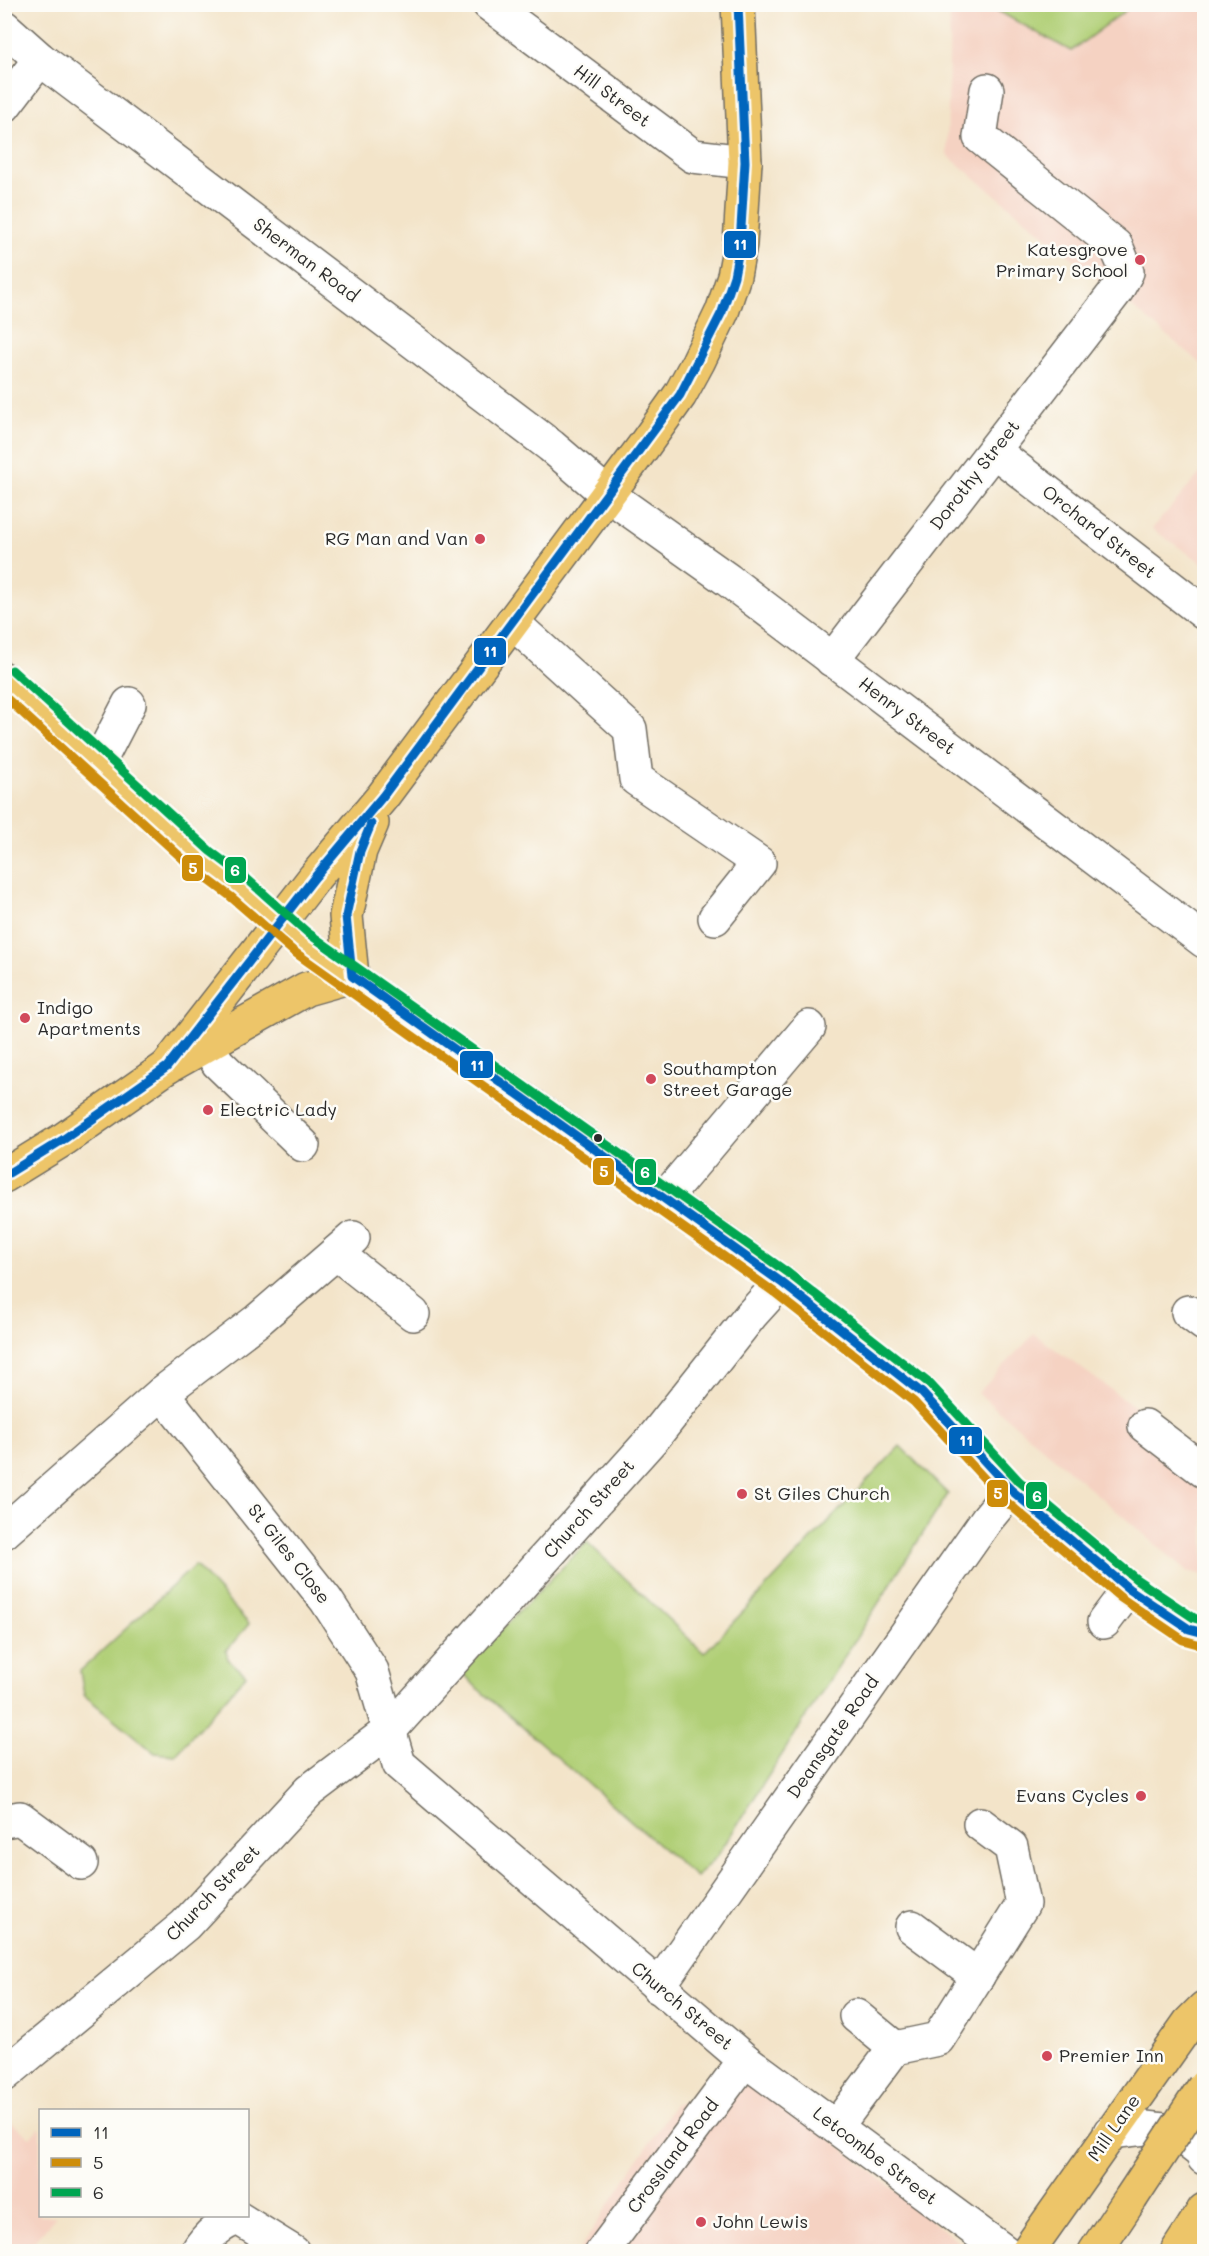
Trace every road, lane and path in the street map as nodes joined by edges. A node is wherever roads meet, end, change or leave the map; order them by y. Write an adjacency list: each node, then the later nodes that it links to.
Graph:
1 (489, 4): 7 (street, Hill Street)
2 (738, 4): 7 (main road)
3 (4, 27): 4 (street, Sherman Road)
4 (40, 59): 6 (street); 9 (street, Sherman Road)
5 (987, 90): 8 (street, Dorothy Street)
6 (4, 106)
7 (745, 162): 9 (main road)
8 (994, 450): 10 (street, Orchard Street); 12 (street, Dorothy Street)
9 (607, 494): 11 (main road); 12 (street, Henry Street)
10 (1204, 613)
11 (512, 622): 16 (main road); 17 (street)
12 (832, 660): 19 (street, Henry Street)
13 (4, 679): 15 (main road)
14 (129, 704): 15 (street)
15 (98, 764): 18 (main road)
16 (383, 796): 18 (main road); 20 (main road)
17 (716, 918)
18 (280, 924): 20 (main road); 23 (main road)
19 (1204, 941)
20 (352, 976): 22 (main road); 26 (main road)
21 (809, 1027): 26 (street)
22 (207, 1045): 23 (main road); 24 (street)
23 (167, 1067): 25 (main road)
24 (303, 1145)
25 (4, 1176)
26 (664, 1199): 27 (main road)
27 (781, 1282): 32 (main road); 37 (street, Church Street)
28 (412, 1314): 29 (street)
29 (162, 1393): 33 (street); 37 (street, St Giles Close)
30 (1145, 1426): 31 (street)
31 (1204, 1470)
32 (1011, 1490): 34 (main road); 43 (street, Deansgate Road)
33 (4, 1532)
34 (1129, 1589): 35 (street); 36 (main road)
35 (1104, 1622)
36 (1204, 1633)
37 (390, 1730): 43 (street, Church Street); 48 (street, Church Street)
38 (4, 1821): 40 (street)
39 (980, 1824): 42 (street)
40 (81, 1863)
41 (912, 1927): 42 (street)
42 (978, 1976): 46 (street)
43 (658, 1987): 47 (street, Church Street)
44 (1204, 2008): 51 (main road, Mill Lane)
45 (856, 2016): 46 (street)
46 (895, 2048): 50 (street)
47 (745, 2060): 50 (street, Letcombe Street); 55 (street, Crossland Road)
48 (4, 2075)
49 (1204, 2087): 58 (main road, bridge)
50 (836, 2127): 56 (street, Letcombe Street)
51 (1110, 2132): 52 (street); 57 (main road, Mill Lane)
52 (1204, 2158)
53 (197, 2252): 54 (street)
54 (293, 2252)
55 (602, 2252)
56 (1005, 2252)
57 (1027, 2252)
58 (1095, 2252)

